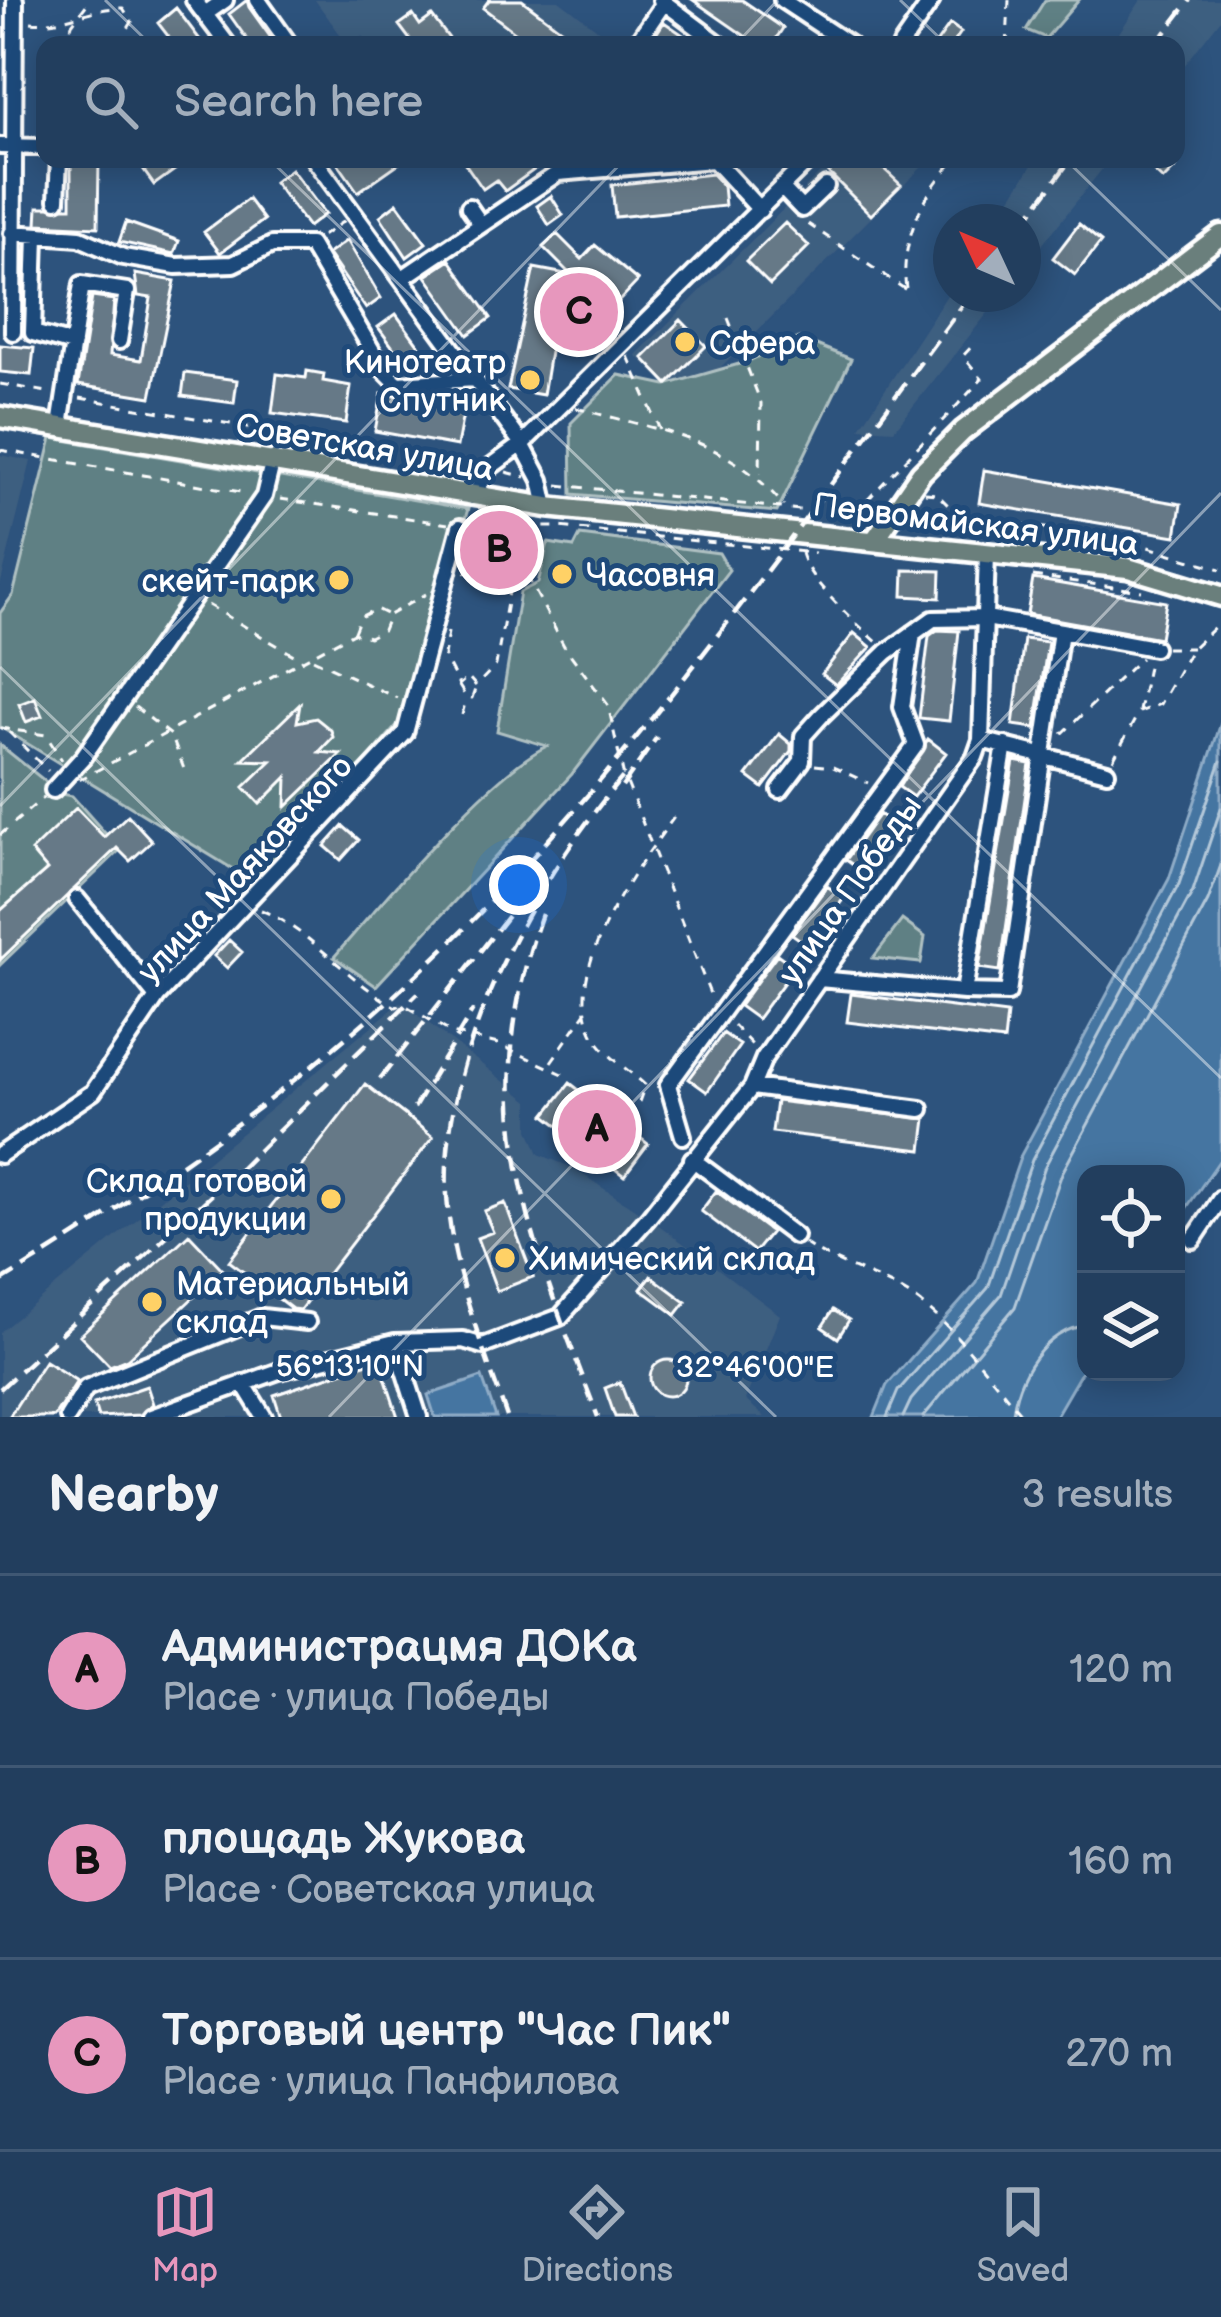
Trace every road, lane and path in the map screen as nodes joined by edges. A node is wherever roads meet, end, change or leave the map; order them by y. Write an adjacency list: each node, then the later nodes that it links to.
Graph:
1 (90, 0): 10 (path)
2 (194, 0): 11 (street)
3 (225, 0): 11 (street)
4 (258, 0): 15 (street)
5 (782, 0): 18 (street)
6 (932, 0): 19 (street)
7 (1010, 0): 20 (path)
8 (662, 2): 16 (street); 17 (street)
9 (14, 6): 10 (path); 21 (street)
10 (82, 13): 12 (path); 13 (path)
11 (205, 14): 14 (street)
12 (66, 36)
13 (123, 36)
14 (221, 36)
15 (284, 36)
16 (641, 36)
17 (709, 36)
18 (836, 36)
19 (907, 36)
20 (1008, 36)
21 (7, 146): 38 (street)
22 (59, 168): 32 (street)
23 (321, 168): 35 (street)
24 (563, 168): 29 (street)
25 (617, 168): 29 (street)
26 (720, 168): 34 (street)
27 (801, 168): 31 (street)
28 (950, 168): 36 (path)
29 (558, 173): 37 (street)
30 (826, 186): 31 (street)
31 (782, 188): 34 (street)
32 (57, 200)
33 (469, 207): 37 (street)
34 (760, 210): 48 (street)
35 (355, 213): 41 (path); 42 (street)
36 (797, 216)
37 (480, 223): 42 (street)
38 (13, 233): 39 (street); 44 (street)
39 (36, 235): 41 (street); 45 (street)
40 (1221, 235): 65 (main road)
41 (310, 245): 50 (street)
42 (404, 277): 50 (street)
43 (728, 318): 61 (path)
44 (6, 331): 45 (street)
45 (33, 333): 47 (street)
46 (119, 341): 47 (street)
47 (73, 344): 52 (street)
48 (623, 345): 53 (street); 56 (path)
49 (973, 345): 68 (path)
50 (476, 379): 57 (street)
51 (0, 384): 52 (path)
52 (65, 395): 55 (street); 60 (path)
53 (562, 405): 56 (path); 57 (street)
54 (0, 417): 55 (main road, Советская улица)
55 (60, 426): 59 (main road, Советская улица)
56 (660, 431): 61 (path)
57 (522, 444): 60 (street); 62 (street)
58 (0, 450): 63 (path)
59 (273, 459): 63 (street); 64 (main road, Советская улица)
60 (489, 469): 62 (path); 64 (street)
61 (760, 476): 67 (path)
62 (542, 480): 66 (street); 67 (path)
63 (264, 496): 69 (path); 83 (street)
64 (473, 496): 66 (main road, Советская улица)
65 (900, 502): 68 (path); 72 (main road); 76 (path)
66 (548, 507): 70 (main road, Советская улица)
67 (785, 508): 68 (path)
68 (854, 514)
69 (460, 526): 71 (path); 78 (street, улица Маяковского)
70 (793, 531): 72 (main road, Первомайская улица)
71 (542, 532): 73 (path); 79 (path)
72 (875, 538): 74 (main road, Первомайская улица)
73 (801, 551): 75 (path); 93 (path)
74 (987, 553): 82 (main road, Первомайская улица); 85 (street, улица Победы)
75 (833, 554)
76 (1221, 568)
77 (1030, 575): 81 (path)
78 (447, 576): 80 (path); 84 (path); 100 (street, улица Маяковского)
79 (527, 576): 80 (path); 118 (path)
80 (511, 580): 97 (path)
81 (1157, 593)
82 (1221, 596)
83 (194, 597): 94 (path); 99 (street)
84 (389, 615): 88 (path); 88 (path)
85 (986, 618): 87 (street); 90 (street); 106 (street, улица Победы)
86 (1221, 621): 92 (path)
87 (1061, 631): 91 (street); 108 (street)
88 (353, 633): 94 (path)
89 (447, 633): 96 (path)
90 (913, 633): 93 (street); 95 (street)
91 (1154, 648): 92 (path); 101 (path); 108 (path)
92 (1192, 648): 101 (path)
93 (887, 652): 95 (street); 109 (street)
94 (308, 660): 100 (path); 105 (path)
95 (906, 677): 115 (street)
96 (459, 685): 97 (path); 98 (path)
97 (476, 686): 98 (path)
98 (466, 697): 102 (path)
99 (124, 698): 105 (path); 112 (street)
100 (416, 706): 120 (street, улица Маяковского)
101 (1138, 712): 111 (path)
102 (463, 715)
103 (0, 728): 104 (path)
104 (7, 731): 112 (path); 113 (path)
105 (171, 735): 110 (path); 112 (path)
106 (981, 740): 107 (street); 121 (street, улица Победы)
107 (1005, 745): 108 (street); 122 (street)
108 (1046, 754): 111 (street); 122 (street)
109 (802, 761): 114 (street); 115 (path)
110 (184, 769)
111 (1107, 772)
112 (71, 774): 113 (street)
113 (56, 788): 117 (path)
114 (780, 790)
115 (883, 790): 125 (street)
116 (675, 816): 118 (path)
117 (0, 835)
118 (653, 845): 124 (path); 125 (path)
119 (77, 899): 123 (street)
120 (242, 902): 123 (street, улица Маяковского); 127 (path)
121 (819, 979): 122 (street); 126 (street, улица Победы)
122 (964, 992)
123 (157, 997): 133 (street, улица Маяковского)
124 (586, 1011): 127 (path); 130 (path)
125 (722, 1012): 126 (path); 132 (street)
126 (764, 1058): 129 (street, улица Победы)
127 (550, 1064): 128 (path)
128 (563, 1073)
129 (752, 1087): 131 (street); 134 (street, улица Победы)
130 (639, 1102)
131 (921, 1109)
132 (683, 1136)
133 (0, 1155)
134 (692, 1159): 136 (street); 139 (street, улица Победы)
135 (1221, 1198): 137 (street)
136 (795, 1236): 145 (path)
137 (1192, 1240)
138 (307, 1322): 141 (street)
139 (395, 1342): 140 (street, улица Победы); 144 (street)
140 (243, 1383): 142 (street, улица Победы); 143 (street)
141 (68, 1417)
142 (151, 1417)
143 (264, 1417)
144 (418, 1417)
145 (1024, 1417)

